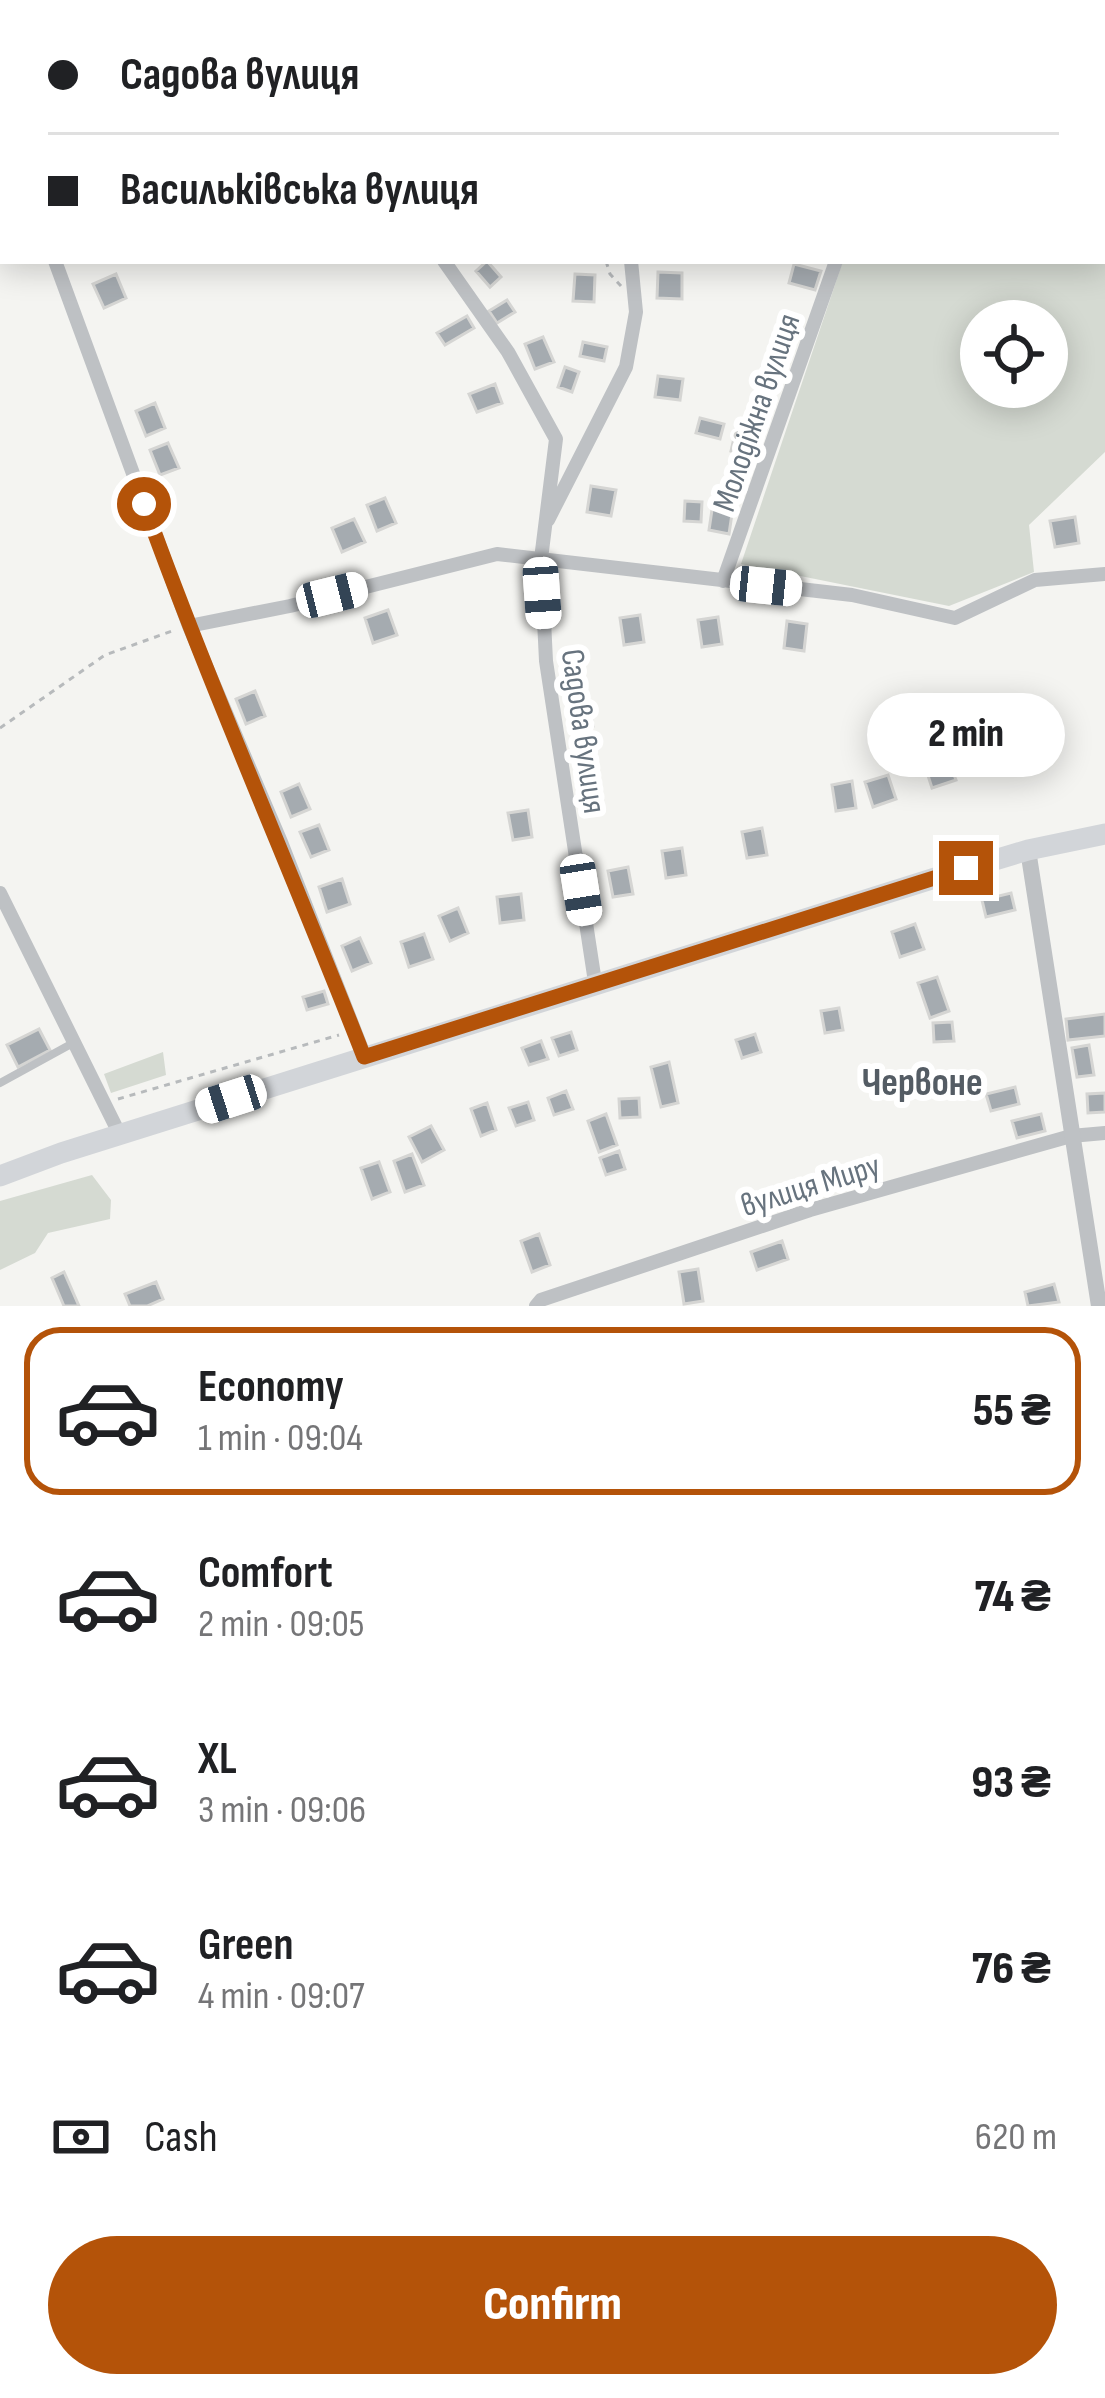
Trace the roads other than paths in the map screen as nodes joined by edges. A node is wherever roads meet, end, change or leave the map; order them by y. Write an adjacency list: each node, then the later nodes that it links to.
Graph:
1 (56, 264): 11 (street)
2 (446, 264): 5 (street)
3 (631, 264): 6 (street)
4 (835, 264): 10 (street, Молодіжна вулиця)
5 (556, 439): 6 (street); 7 (street, Садова вулиця)
6 (589, 445): 7 (street)
7 (545, 524): 8 (street, Садова вулиця)
8 (541, 559): 10 (street); 11 (street); 15 (street, Садова вулиця)
9 (1105, 574): 10 (street)
10 (724, 581)
11 (189, 626): 17 (street)
12 (1105, 834): 13 (main road)
13 (1028, 850): 15 (main road); 21 (street)
14 (0, 892): 16 (street)
15 (595, 982): 17 (main road)
16 (75, 1042): 18 (lane); 20 (street)
17 (364, 1057): 20 (main road)
18 (0, 1083)
19 (1105, 1132): 21 (street, вулиця Миру)
20 (120, 1135): 22 (main road)
21 (1070, 1136): 23 (street, вулиця Миру); 24 (street)
22 (0, 1176)
23 (536, 1306)
24 (1099, 1306)

